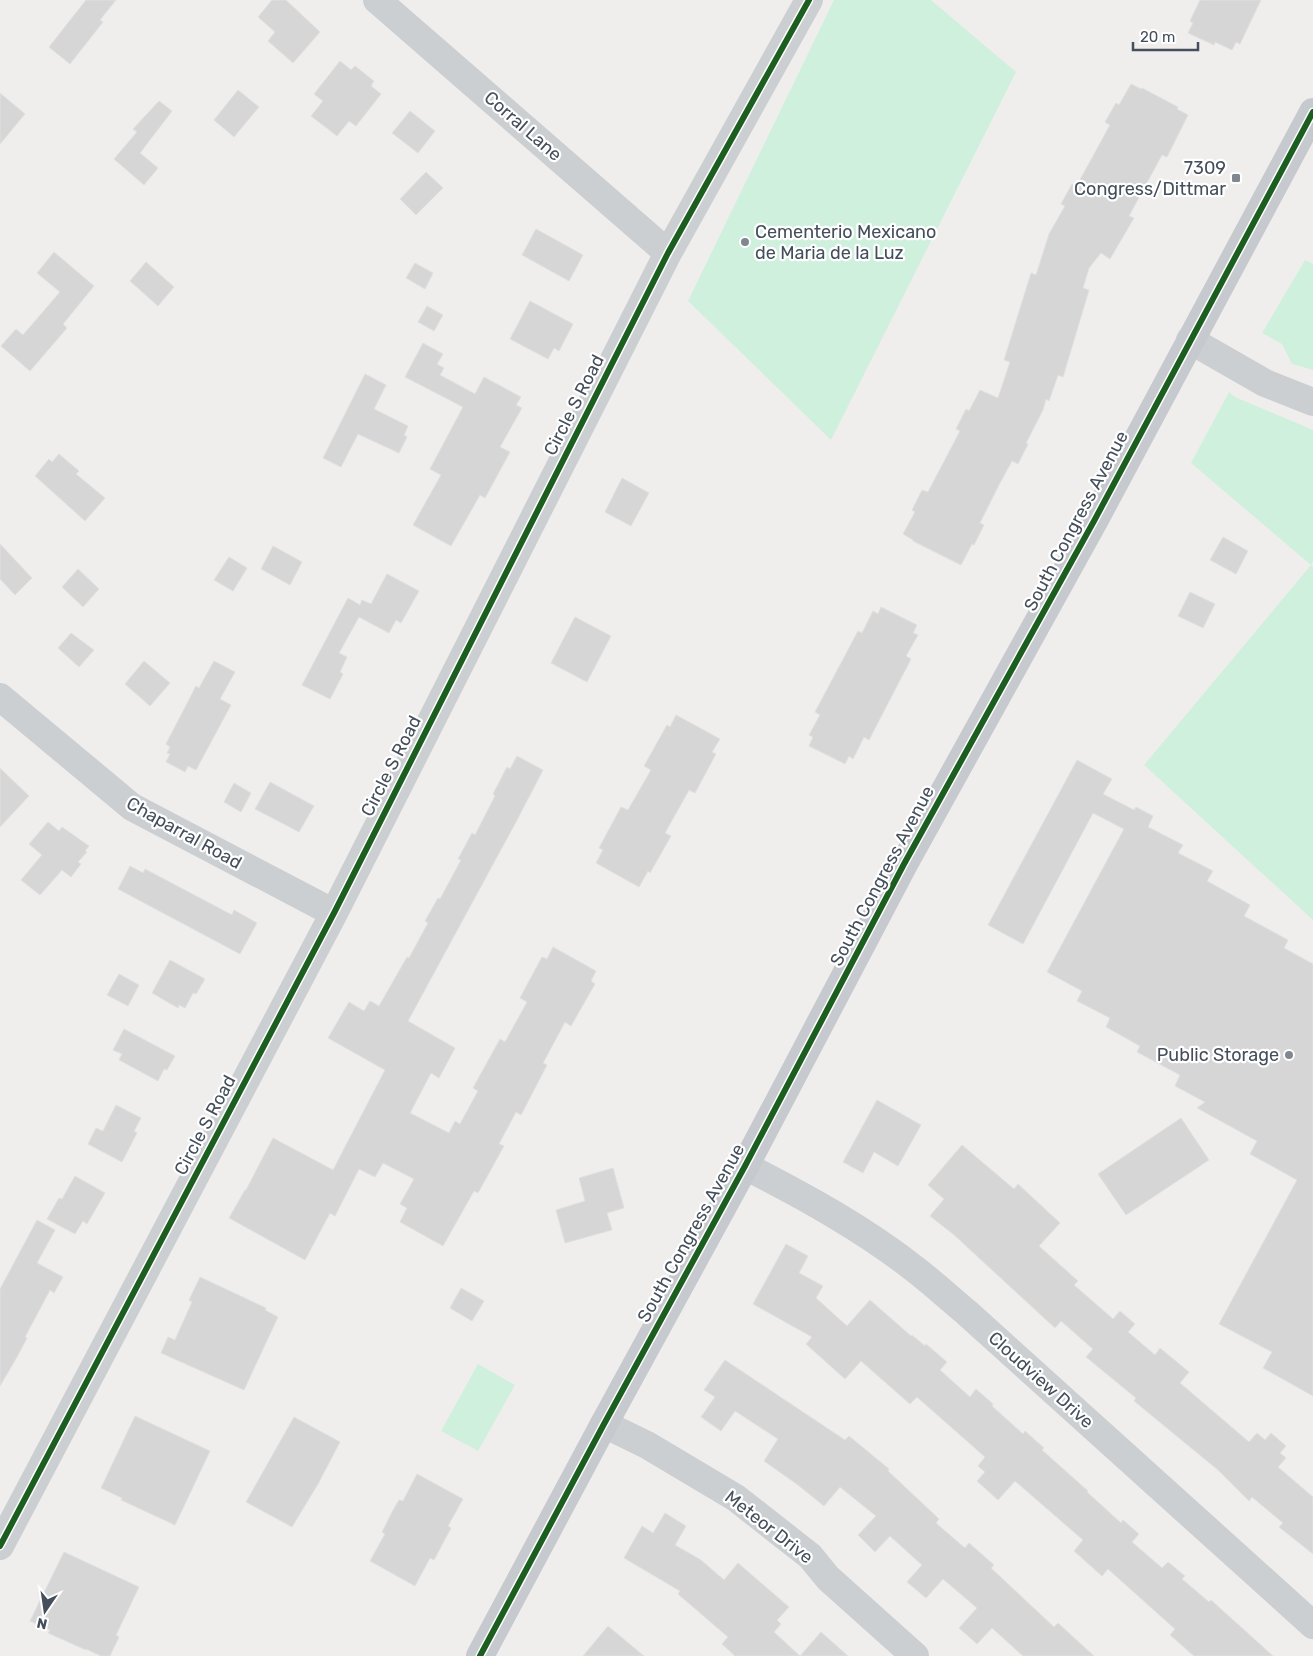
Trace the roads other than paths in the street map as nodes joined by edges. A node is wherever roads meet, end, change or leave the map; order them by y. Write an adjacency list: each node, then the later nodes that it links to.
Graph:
1 (377, 0): 4 (street, Corral Lane)
2 (809, 0): 4 (street, Circle S Road)
3 (1313, 112): 5 (main road, South Congress Avenue)
4 (668, 253): 8 (street, Circle S Road)
5 (1190, 340): 6 (street); 9 (main road, South Congress Avenue)
6 (1313, 402)
7 (0, 697): 8 (street, Chaparral Road)
8 (334, 913): 11 (street, Circle S Road)
9 (745, 1166): 10 (main road, South Congress Avenue); 12 (street, Cloudview Drive)
10 (604, 1424): 13 (main road, South Congress Avenue); 14 (street, Meteor Drive)
11 (0, 1546)
12 (1313, 1625)
13 (480, 1656)
14 (916, 1656)

